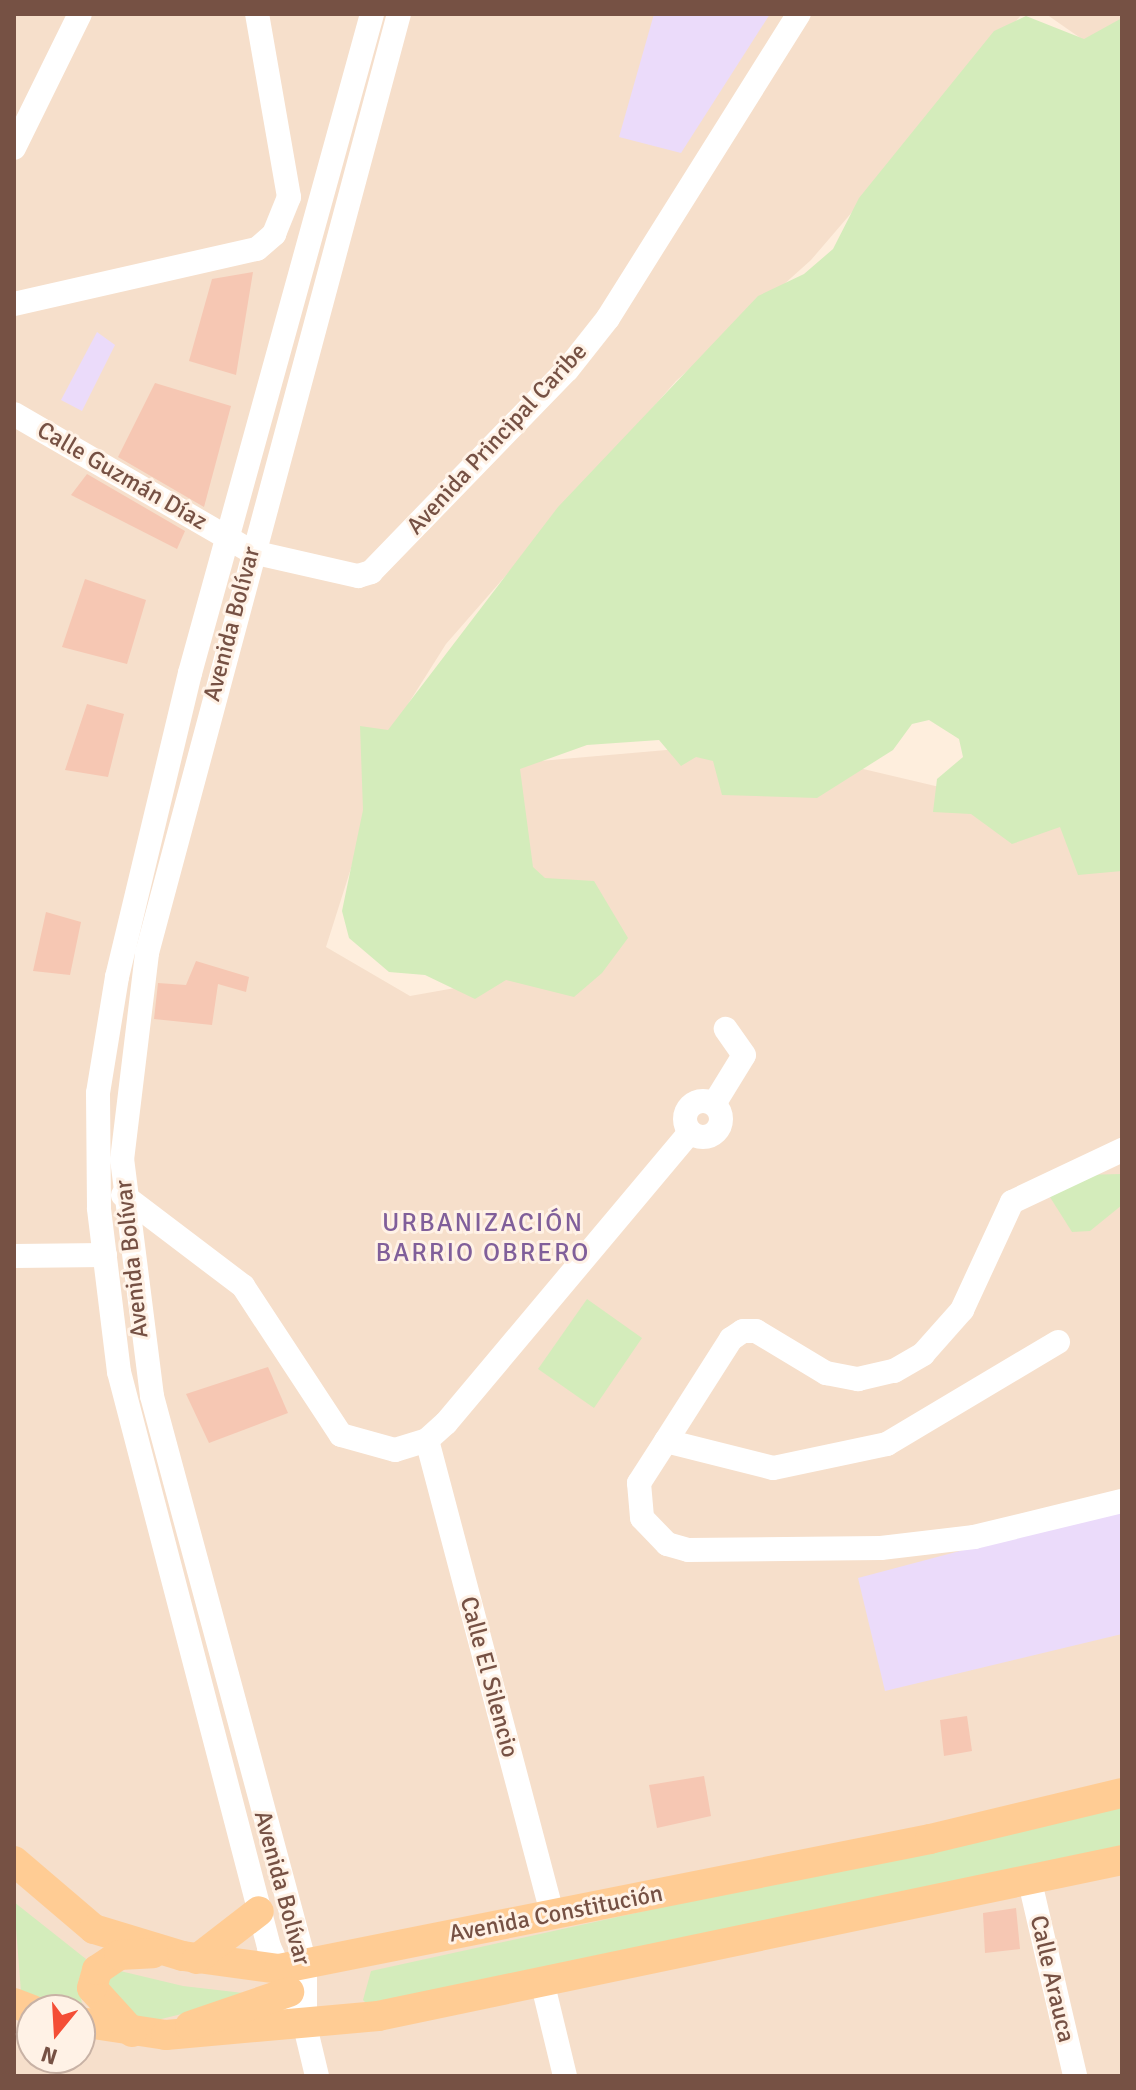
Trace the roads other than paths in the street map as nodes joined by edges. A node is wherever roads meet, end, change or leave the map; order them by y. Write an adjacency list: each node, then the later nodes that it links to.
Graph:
1 (80, 14): 6 (street)
2 (257, 14): 7 (street)
3 (372, 14): 9 (street, Avenida Bolívar)
4 (399, 14): 10 (street, Avenida Bolívar)
5 (799, 14): 10 (street, Avenida Principal Caribe)
6 (14, 148)
7 (14, 304)
8 (14, 414): 9 (street, Calle Guzmán Díaz)
9 (230, 539): 10 (street, Avenida Principal Caribe); 14 (street, Avenida Bolívar)
10 (252, 552): 13 (street, Avenida Bolívar)
11 (726, 1029): 17 (street)
12 (1122, 1150): 18 (street)
13 (123, 1195): 17 (street); 27 (street, Avenida Bolívar)
14 (105, 1255): 15 (street); 24 (street, Avenida Bolívar)
15 (14, 1256)
16 (1058, 1342): 18 (street)
17 (427, 1440): 25 (street, Calle El Silencio)
18 (666, 1441): 19 (street)
19 (1122, 1501)
20 (1122, 1793): 25 (main road, Avenida Constitución)
21 (1122, 1860): 23 (main road)
22 (14, 1861): 26 (main road, Avenida Constitución)
23 (1030, 1882): 28 (main road); 35 (street, Calle Arauca)
24 (259, 1911): 26 (main road); 27 (street, Avenida Bolívar)
25 (552, 1913): 27 (main road, Avenida Constitución)
26 (190, 1957): 27 (main road, Avenida Constitución); 31 (main road)
27 (291, 1975): 30 (street, Avenida Bolívar); 32 (main road)
28 (542, 1981): 30 (main road); 34 (street)
29 (96, 2025): 31 (main road)
30 (305, 2026): 32 (main road); 33 (street, Avenida Bolívar)
31 (132, 2032): 32 (main road)
32 (166, 2035)
33 (317, 2076)
34 (565, 2076)
35 (1075, 2076)

